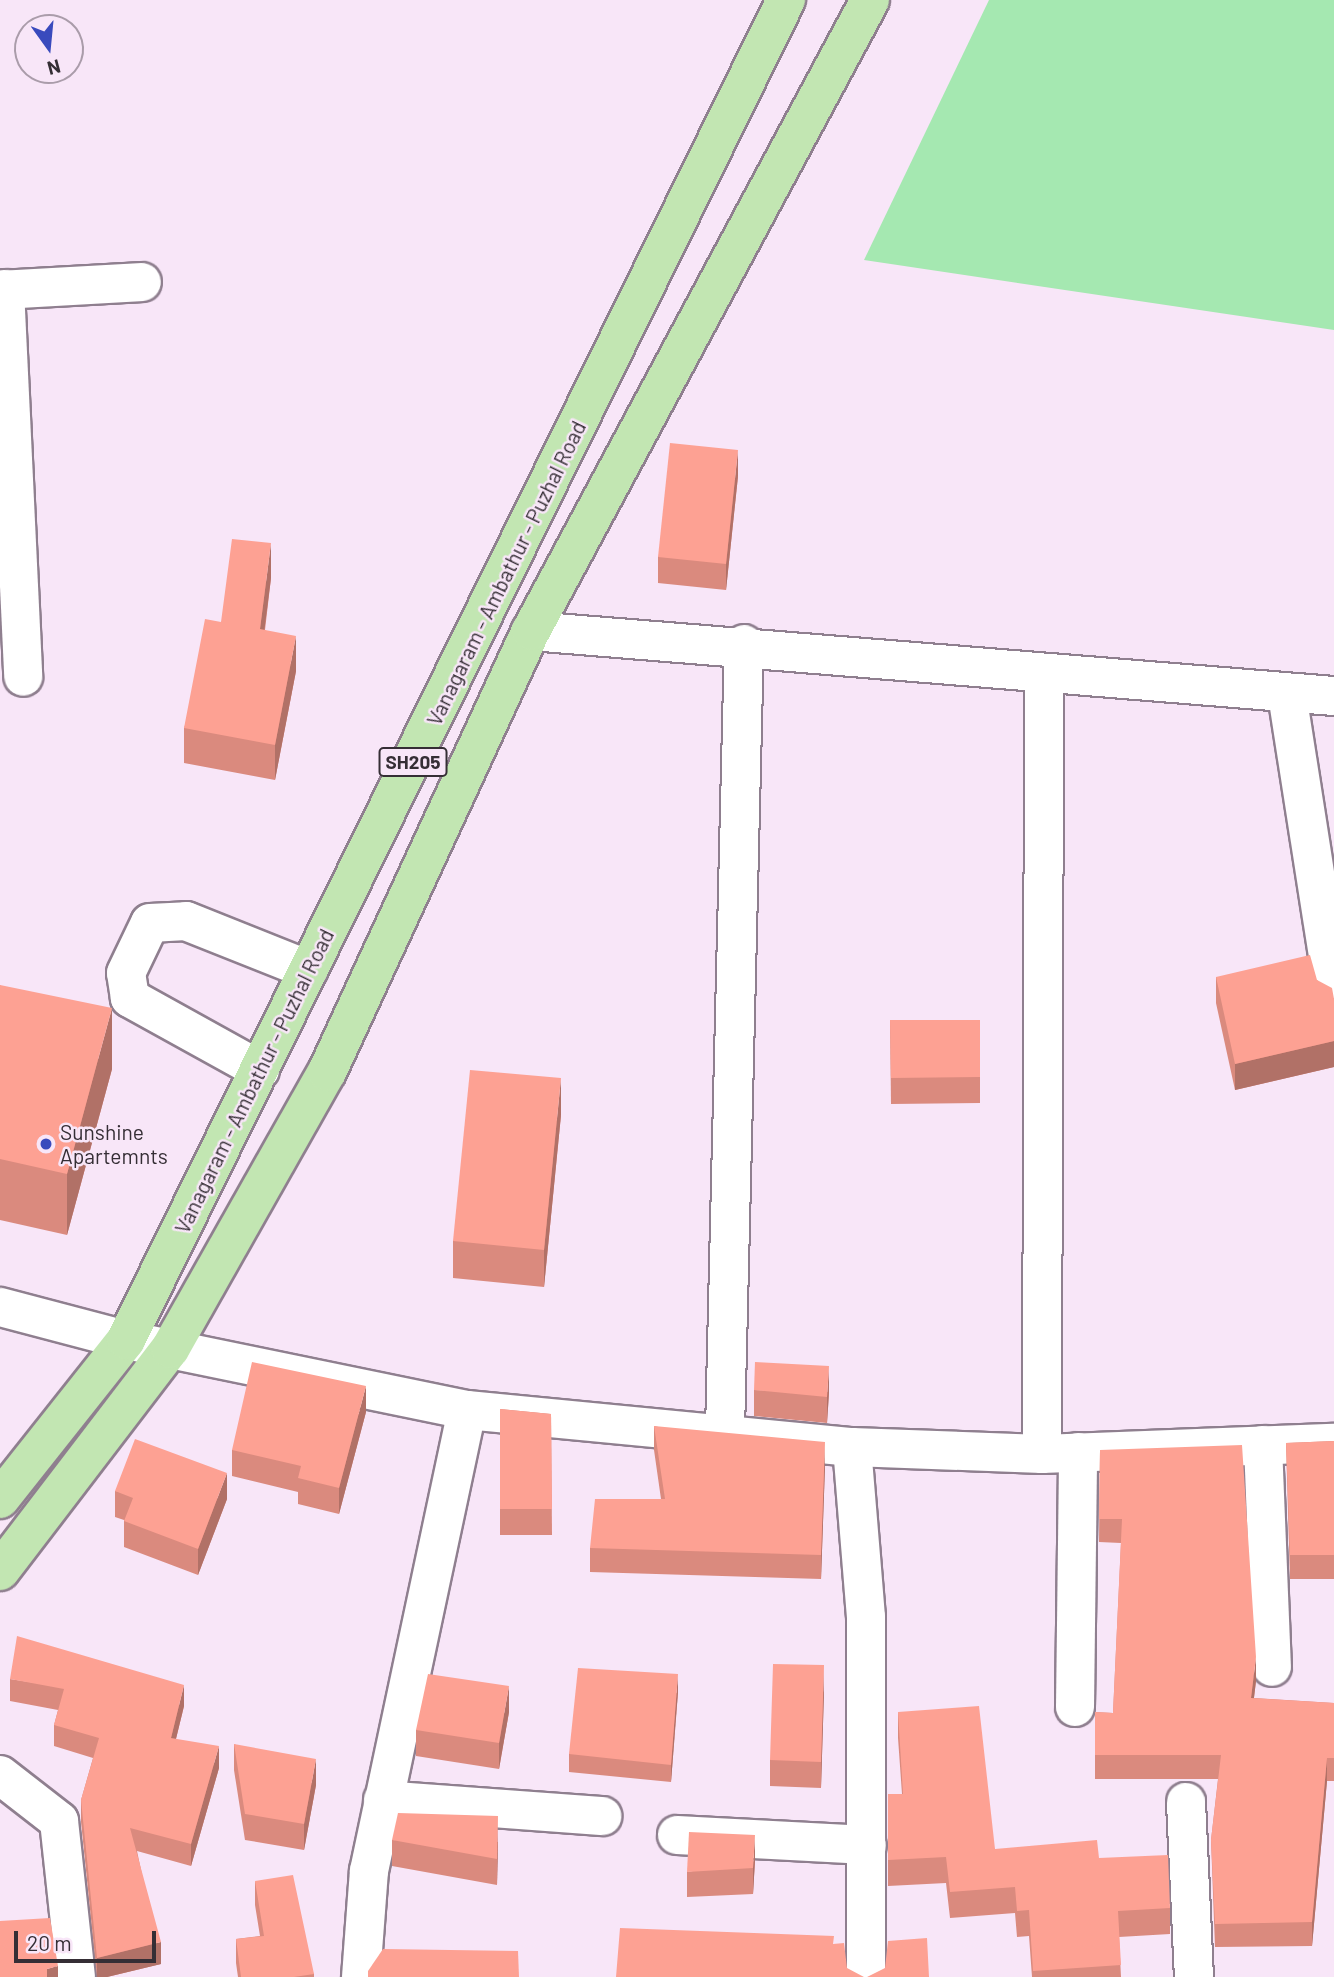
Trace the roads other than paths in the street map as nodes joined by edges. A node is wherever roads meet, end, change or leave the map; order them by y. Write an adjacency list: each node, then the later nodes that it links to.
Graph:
1 (786, 0): 11 (main road, Vanagaram - Ambathur - Puzhal Road / SH205)
2 (870, 0): 5 (main road)
3 (142, 282): 4 (street)
4 (2, 290): 7 (street)
5 (531, 631): 6 (street); 12 (main road)
6 (744, 644): 8 (street); 20 (street)
7 (23, 677)
8 (1044, 677): 9 (street); 24 (street)
9 (1287, 694): 10 (street); 14 (street)
10 (1334, 696)
11 (340, 909): 12 (main road); 13 (main road, Vanagaram - Ambathur - Puzhal Road / SH205)
12 (393, 930): 18 (main road)
13 (309, 970): 15 (main road, Vanagaram - Ambathur - Puzhal Road / SH205); 15 (street)
14 (1334, 993)
15 (260, 1070): 17 (main road, Vanagaram - Ambathur - Puzhal Road / SH205)
16 (0, 1307): 17 (street)
17 (126, 1340): 18 (street); 25 (main road, Vanagaram - Ambathur - Puzhal Road / SH205)
18 (170, 1349): 19 (street); 26 (main road)
19 (467, 1410): 20 (street); 30 (street)
20 (725, 1431): 23 (street)
21 (1334, 1443): 22 (street)
22 (1263, 1445): 24 (street); 27 (street)
23 (852, 1447): 24 (street); 34 (street)
24 (1060, 1453): 28 (street)
25 (0, 1499)
26 (0, 1571)
27 (1272, 1667)
28 (1075, 1707)
29 (0, 1775): 35 (street)
30 (383, 1800): 32 (street); 36 (street)
31 (1186, 1802): 38 (street)
32 (601, 1816)
33 (677, 1835): 34 (street)
34 (867, 1845): 37 (street)
35 (76, 1977)
36 (361, 1977)
37 (866, 1977)
38 (1194, 1977)

